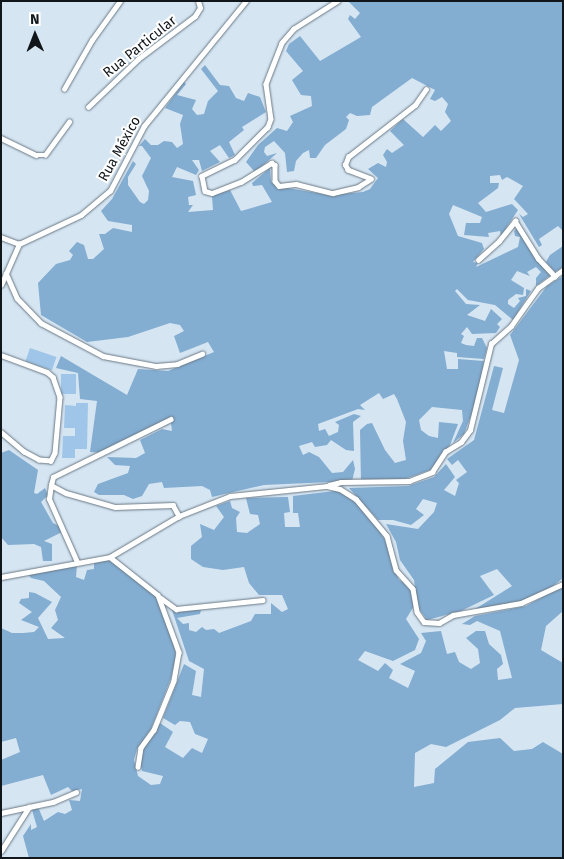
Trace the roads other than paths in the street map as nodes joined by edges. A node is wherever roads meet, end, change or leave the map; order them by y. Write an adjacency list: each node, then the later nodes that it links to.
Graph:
1 (120, 1): 5 (street)
2 (198, 1): 7 (street, Rua Particular)
3 (246, 1): 11 (street, Rua México)
4 (338, 1): 6 (street)
5 (64, 89)
6 (426, 89)
7 (88, 107)
8 (70, 122): 9 (street)
9 (1, 138)
10 (1, 237): 11 (street)
11 (19, 244): 14 (street)
12 (478, 260): 15 (street)
13 (563, 270): 15 (street)
14 (6, 273): 16 (street); 17 (street)
15 (554, 276): 23 (street)
16 (1, 285): 17 (street)
17 (13, 291): 18 (street)
18 (202, 354)
19 (1, 355): 21 (street)
20 (171, 419): 22 (street)
21 (1, 433)
22 (52, 485): 24 (street); 26 (street)
23 (327, 486): 24 (street); 28 (street)
24 (180, 516): 25 (street)
25 (110, 557): 26 (street); 29 (street)
26 (77, 562): 27 (street)
27 (1, 577)
28 (563, 584)
29 (158, 595): 30 (street); 31 (street)
30 (263, 600)
31 (138, 767)
32 (76, 792): 33 (street)
33 (29, 807): 34 (street); 35 (street)
34 (1, 813)
35 (1, 851)

